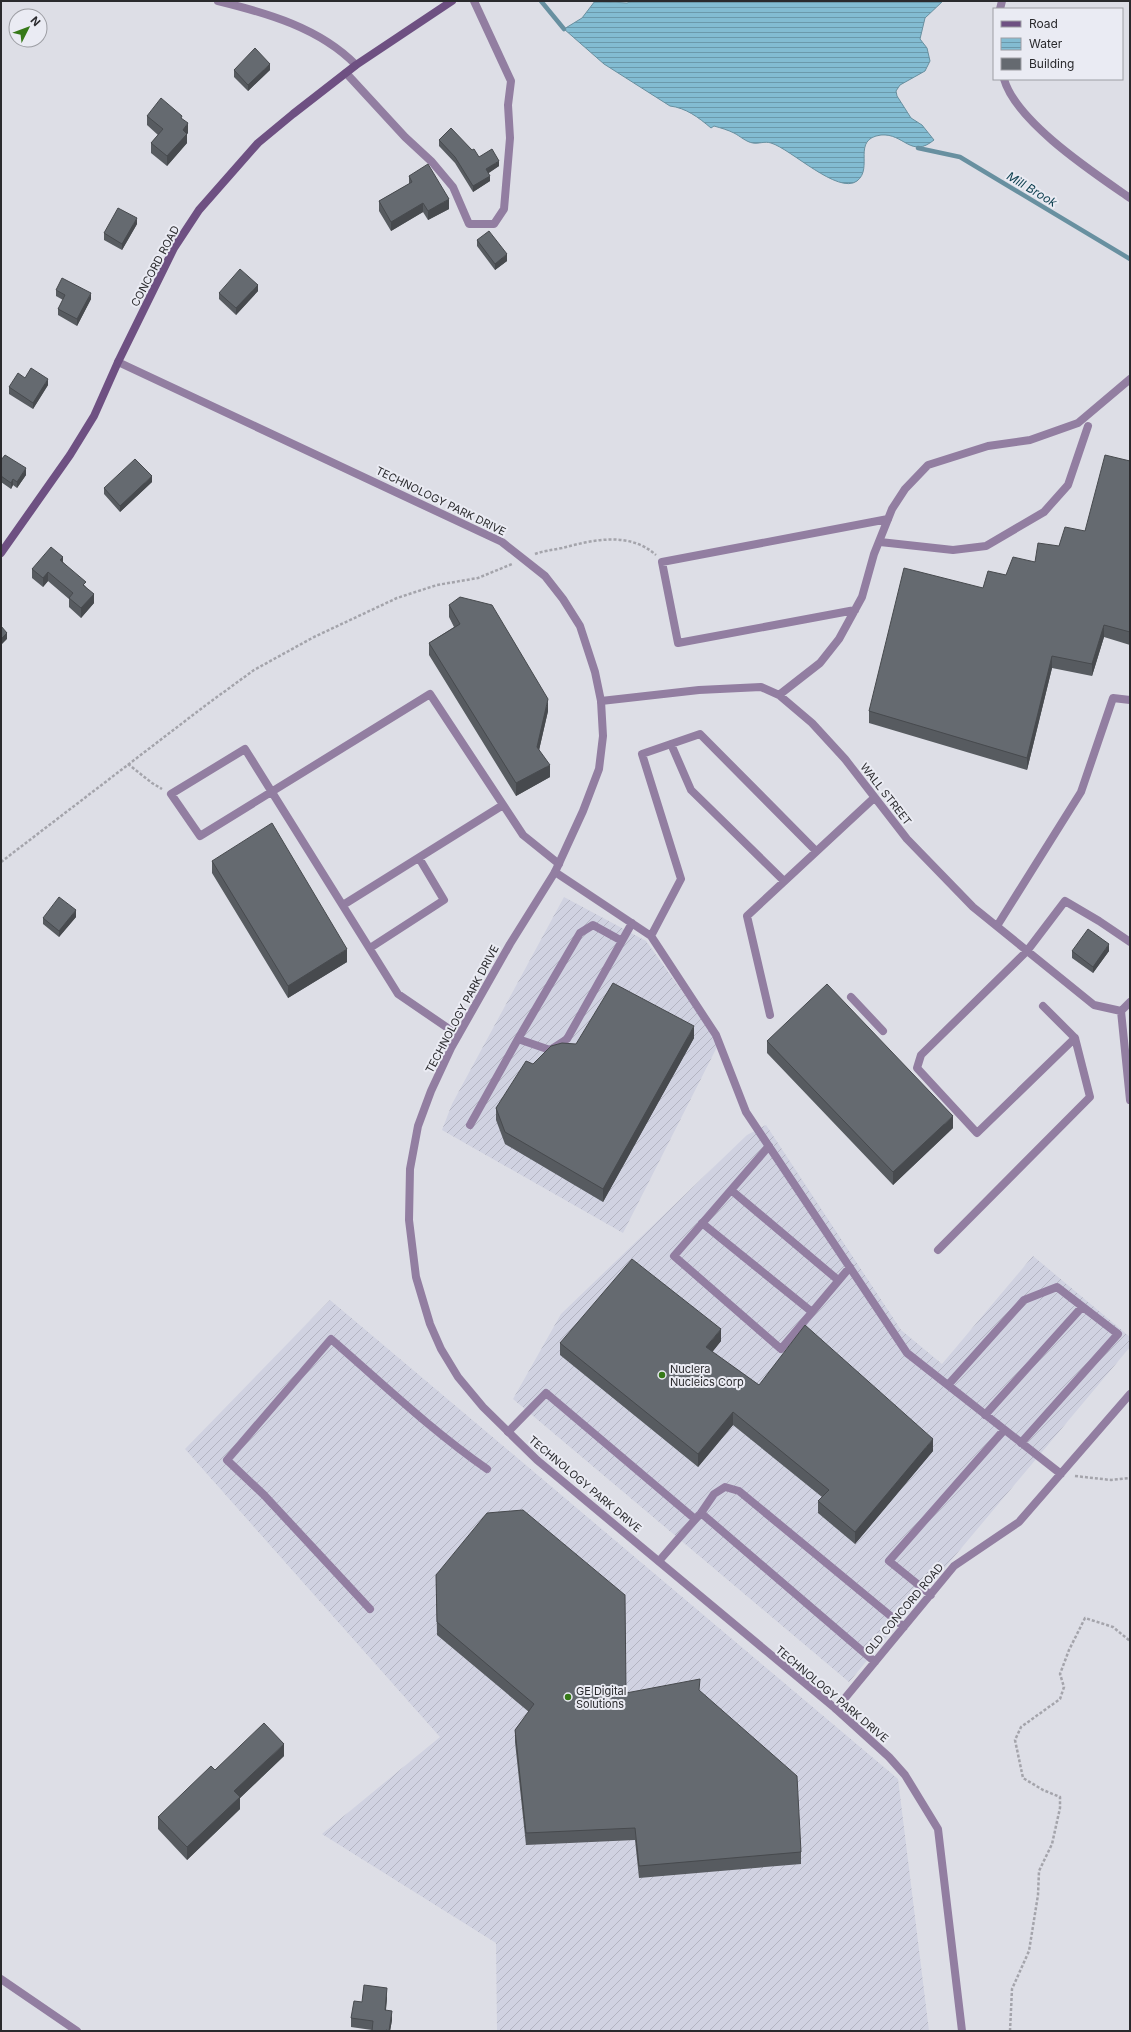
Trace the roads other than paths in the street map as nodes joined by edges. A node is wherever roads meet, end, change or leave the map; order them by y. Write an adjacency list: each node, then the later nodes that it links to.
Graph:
1 (218, 1): 4 (street)
2 (452, 1): 4 (main road, CONCORD ROAD)
3 (474, 1): 5 (street)
4 (356, 65): 5 (main road, CONCORD ROAD)
5 (346, 73): 8 (main road, CONCORD ROAD)
6 (1004, 80): 7 (street)
7 (1130, 198)
8 (118, 362): 13 (main road, CONCORD ROAD); 17 (street, TECHNOLOGY PARK DRIVE)
9 (1130, 379): 11 (street)
10 (1088, 426): 12 (street)
11 (888, 519): 12 (street); 14 (street)
12 (880, 542): 14 (street)
13 (1, 553)
14 (855, 610): 15 (street)
15 (779, 695): 17 (street, WALL STREET); 20 (street, WALL STREET)
16 (1130, 700): 29 (street)
17 (600, 701): 24 (street, TECHNOLOGY PARK DRIVE)
18 (671, 744): 22 (street); 26 (street); 30 (street)
19 (272, 791): 19 (street); 21 (street); 27 (street)
20 (874, 798): 22 (street); 29 (street, WALL STREET)
21 (503, 805): 23 (street); 24 (street)
22 (816, 851): 26 (street)
23 (419, 858): 27 (street); 33 (street)
24 (559, 864): 25 (street, TECHNOLOGY PARK DRIVE)
25 (555, 872): 28 (street); 41 (street, TECHNOLOGY PARK DRIVE)
26 (784, 881): 39 (street)
27 (343, 905): 33 (street)
28 (632, 923): 30 (street); 31 (street)
29 (997, 926): 34 (street, WALL STREET)
30 (651, 936): 46 (street)
31 (622, 941): 43 (street); 43 (street)
32 (1130, 942): 34 (street)
33 (370, 948): 41 (street)
34 (1027, 951): 38 (street, WALL STREET); 42 (street)
35 (852, 997): 40 (street)
36 (1130, 1002): 38 (street)
37 (1043, 1006): 42 (street)
38 (1121, 1011): 44 (street)
39 (770, 1015)
40 (883, 1031)
41 (458, 1035): 58 (street, TECHNOLOGY PARK DRIVE)
42 (1075, 1038): 49 (street)
43 (518, 1039): 45 (street)
44 (1130, 1100)
45 (470, 1125)
46 (769, 1146): 47 (street); 50 (street)
47 (731, 1190): 48 (street); 51 (street)
48 (702, 1223): 53 (street); 53 (street)
49 (938, 1250)
50 (850, 1267): 51 (street); 54 (street)
51 (838, 1280): 53 (street)
52 (1082, 1307): 54 (street); 56 (street); 59 (street)
53 (812, 1312)
54 (948, 1385): 56 (street)
55 (1130, 1394): 61 (street, OLD CONCORD ROAD)
56 (985, 1415): 57 (street)
57 (1004, 1430): 59 (street); 64 (street)
58 (508, 1432): 62 (street); 63 (street, TECHNOLOGY PARK DRIVE)
59 (1021, 1443): 61 (street)
60 (487, 1469): 65 (street)
61 (1060, 1474): 64 (street, OLD CONCORD ROAD)
62 (698, 1516): 63 (street); 66 (street); 67 (street)
63 (659, 1561): 68 (street, TECHNOLOGY PARK DRIVE)
64 (930, 1595): 66 (street, OLD CONCORD ROAD)
65 (370, 1609)
66 (904, 1627): 67 (street, OLD CONCORD ROAD)
67 (875, 1662): 68 (street, OLD CONCORD ROAD)
68 (836, 1709): 71 (street, TECHNOLOGY PARK DRIVE)
69 (1, 1979): 70 (street)
70 (77, 2031)
71 (962, 2031)

